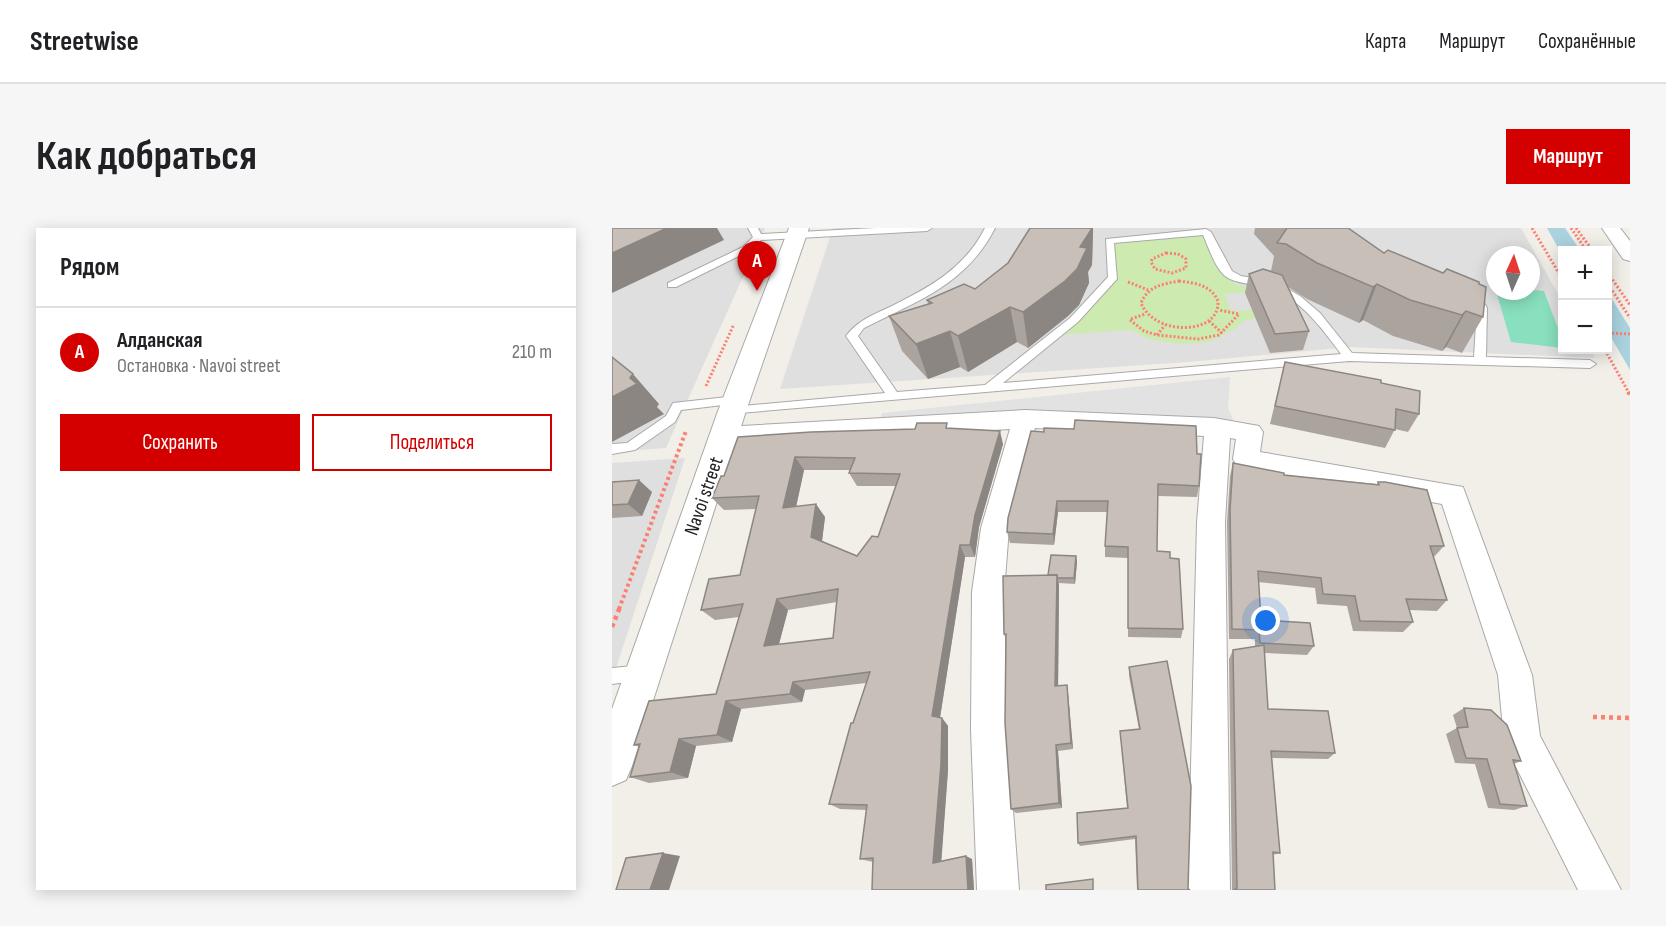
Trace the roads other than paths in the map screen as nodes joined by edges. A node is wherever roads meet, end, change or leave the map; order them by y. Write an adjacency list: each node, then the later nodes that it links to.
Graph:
1 (927, 228): 4 (lane)
2 (990, 228): 14 (lane)
3 (1611, 228): 7 (street)
4 (868, 230): 5 (lane)
5 (798, 232): 6 (lane); 15 (street, Navoi street)
6 (755, 233): 8 (lane)
7 (1630, 255)
8 (672, 285)
9 (1472, 295): 11 (lane)
10 (1349, 357): 11 (lane); 13 (lane); 13 (lane)
11 (1480, 359): 12 (lane)
12 (1590, 364)
13 (989, 388): 14 (lane)
14 (894, 397): 15 (lane)
15 (731, 416): 16 (street); 18 (lane); 19 (street, Navoi street)
16 (1025, 419): 17 (street); 22 (street)
17 (1214, 427): 23 (street); 24 (street)
18 (612, 448)
19 (644, 673): 20 (lane); 21 (street, Navoi street)
20 (612, 676)
21 (612, 766)
22 (998, 890)
23 (1209, 890)
24 (1600, 890)

